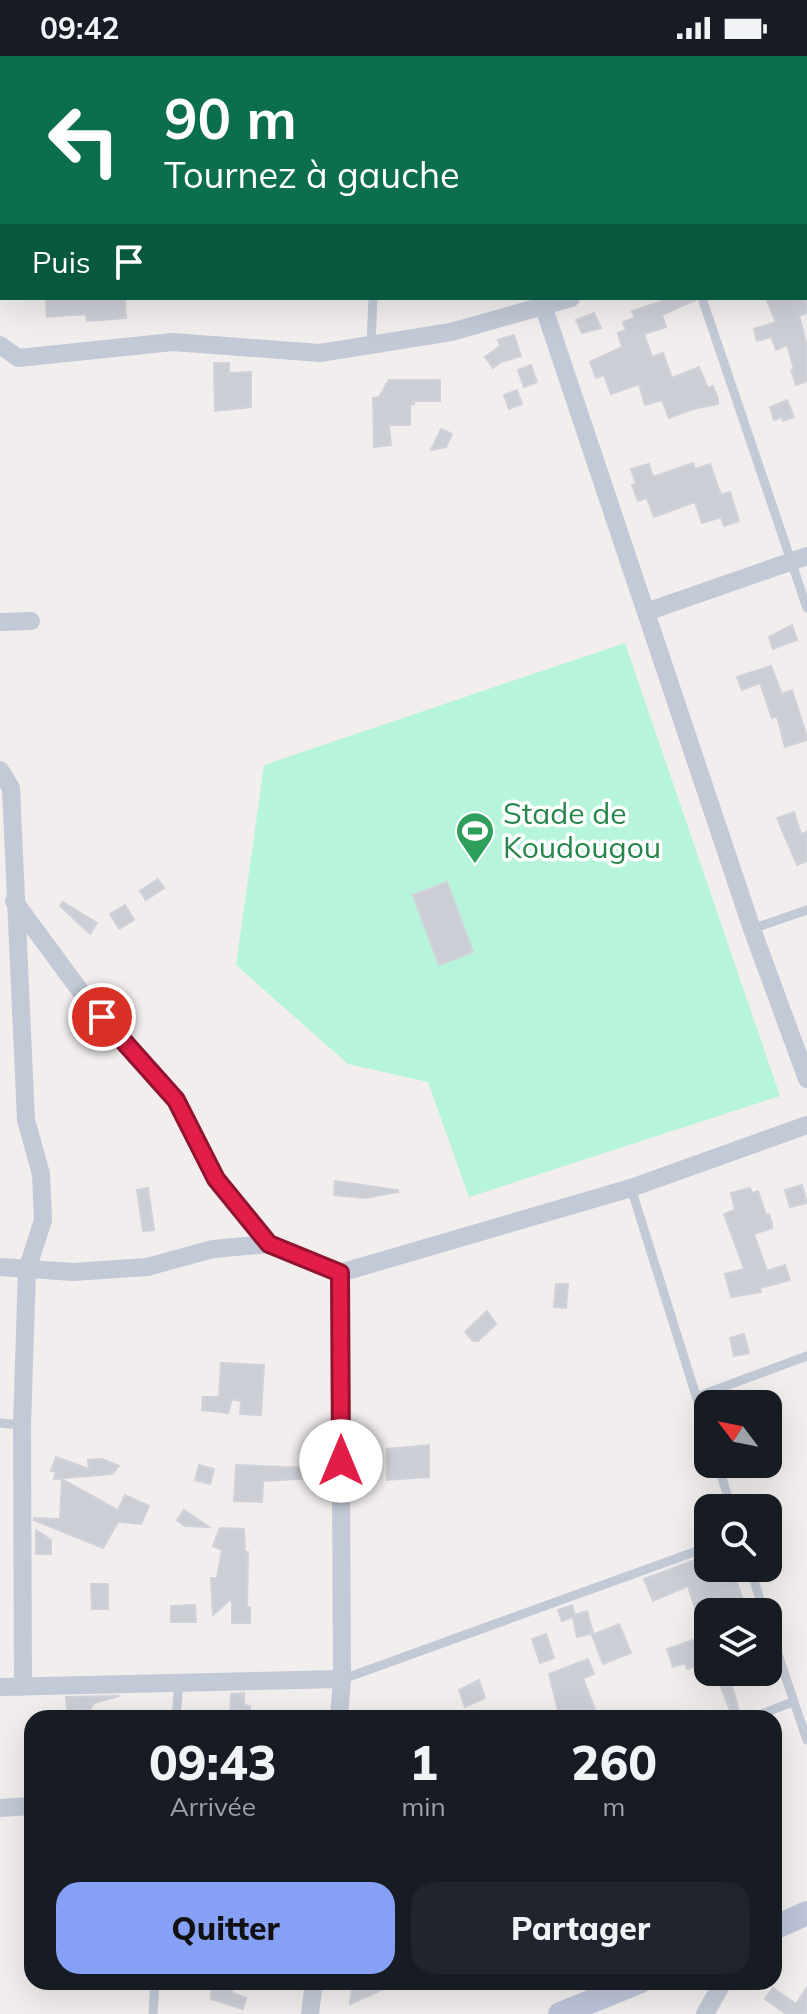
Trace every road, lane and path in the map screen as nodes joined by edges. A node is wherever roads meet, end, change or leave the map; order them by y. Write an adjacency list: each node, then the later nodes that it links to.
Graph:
1 (373, 300): 5 (lane)
2 (703, 300): 6 (lane)
3 (544, 303): 5 (street); 8 (street)
4 (0, 345): 5 (street)
5 (371, 345)
6 (799, 559): 7 (lane); 8 (street)
7 (807, 608)
8 (646, 612): 14 (street)
9 (31, 621): 10 (street)
10 (0, 622)
11 (0, 770): 12 (street)
12 (14, 901): 18 (street); 20 (street)
13 (807, 910): 14 (lane)
14 (752, 929): 15 (street)
15 (807, 1079)
16 (807, 1125): 17 (street)
17 (631, 1188): 21 (street); 24 (lane)
18 (269, 1244): 20 (street); 21 (street)
19 (0, 1267): 20 (street)
20 (27, 1270): 26 (street)
21 (340, 1273): 29 (street)
22 (807, 1356): 23 (lane)
23 (715, 1390)
24 (694, 1391)
25 (0, 1423): 26 (lane)
26 (22, 1425): 32 (street)
27 (694, 1552): 29 (lane)
28 (782, 1670): 33 (lane)
29 (342, 1679): 30 (street); 35 (street)
30 (179, 1683): 32 (street); 34 (lane)
31 (0, 1687): 32 (street)
32 (23, 1687)
33 (792, 1702): 36 (lane); 37 (lane)
34 (177, 1710)
35 (340, 1710)
36 (772, 1710)
37 (807, 1740)
38 (24, 1806): 39 (street)
39 (0, 1808)
40 (804, 1918): 41 (street)
41 (782, 1925)
42 (154, 1990): 47 (lane)
43 (313, 1990): 48 (street)
44 (621, 1990): 46 (street)
45 (718, 1990): 49 (street)
46 (572, 2012)
47 (153, 2014)
48 (310, 2014)
49 (705, 2014)

